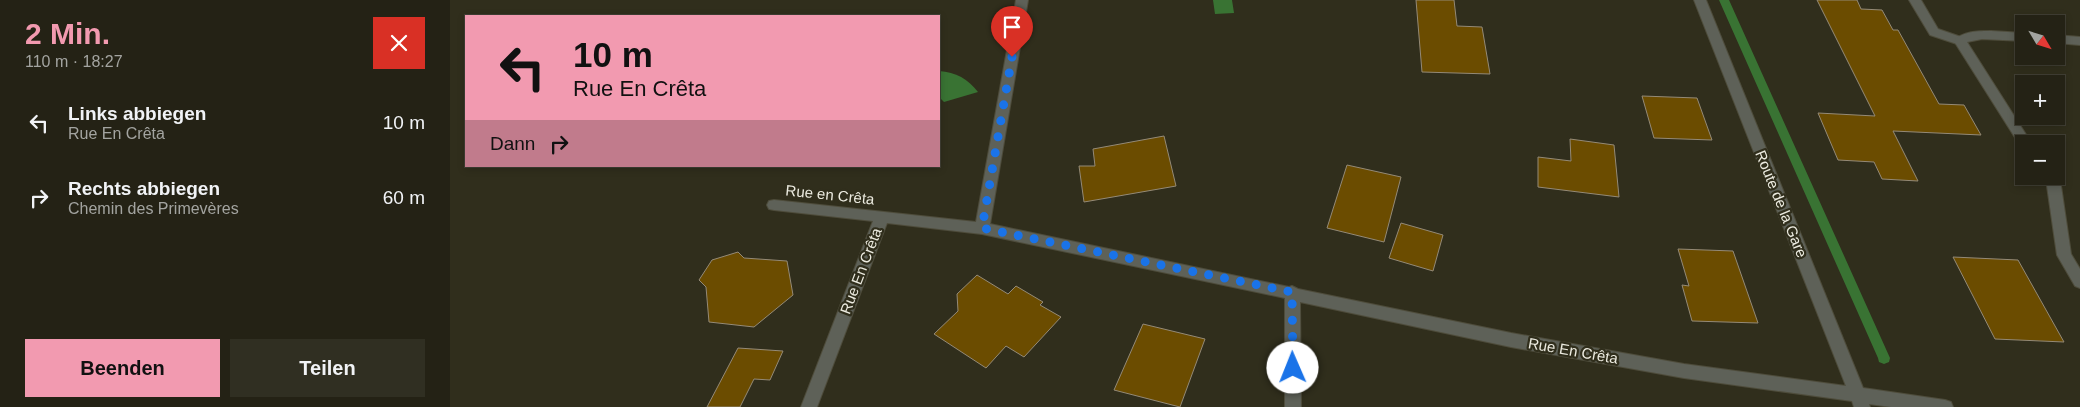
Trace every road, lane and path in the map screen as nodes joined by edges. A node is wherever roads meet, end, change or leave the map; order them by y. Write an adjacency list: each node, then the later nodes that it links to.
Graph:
1 (1022, 0): 12 (street)
2 (1700, 0): 15 (street, Route de la Gare)
3 (1915, 0): 6 (street)
4 (2015, 36): 6 (street)
5 (2065, 40): 7 (street)
6 (1960, 41): 8 (street)
7 (2080, 41)
8 (2020, 135)
9 (2053, 185): 13 (street)
10 (774, 205): 11 (street, Rue en Crêta)
11 (882, 217): 12 (street, Rue En Crêta); 16 (street, Rue En Crêta)
12 (982, 228): 14 (street, Rue En Crêta)
13 (2080, 282)
14 (1292, 292): 15 (street, Rue En Crêta); 17 (street)
15 (1859, 400): 18 (street, Rue En Crêta)
16 (809, 407)
17 (1293, 407)
18 (1945, 407)

